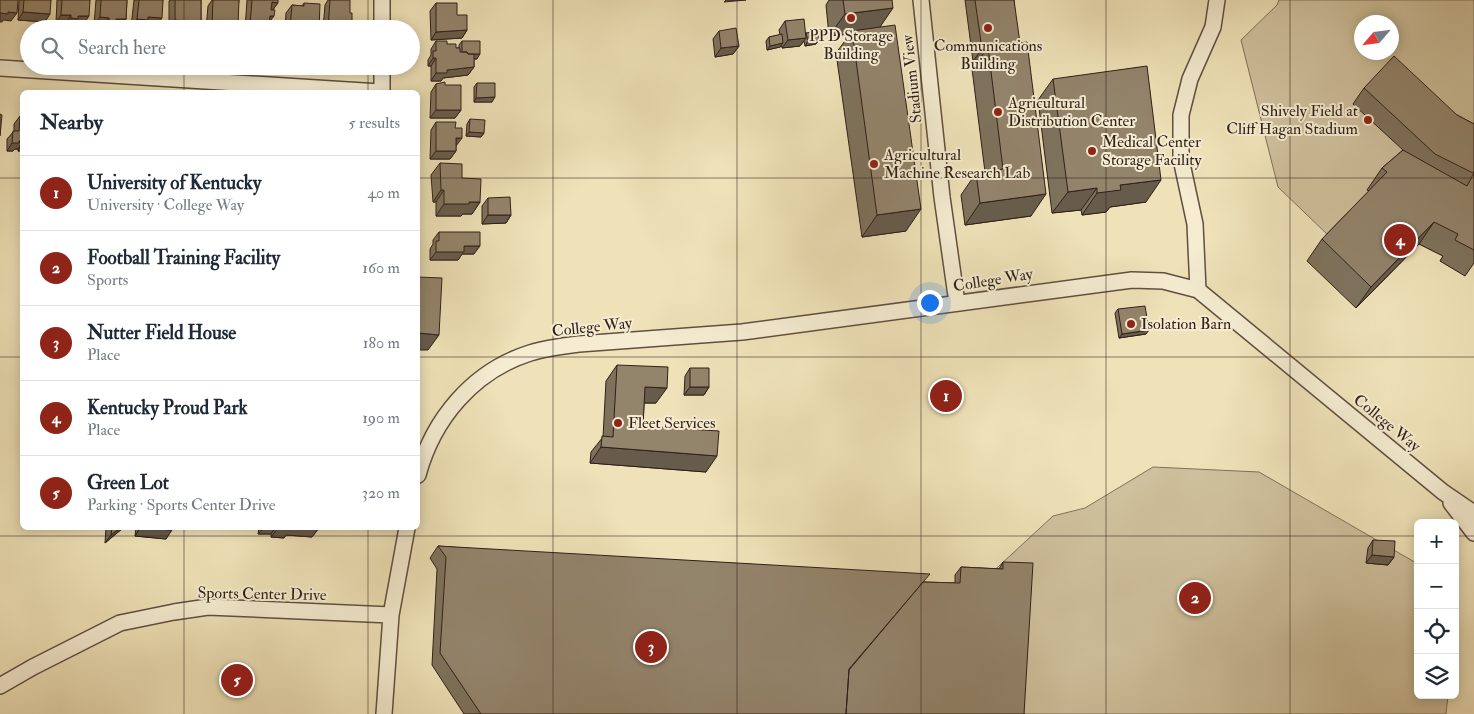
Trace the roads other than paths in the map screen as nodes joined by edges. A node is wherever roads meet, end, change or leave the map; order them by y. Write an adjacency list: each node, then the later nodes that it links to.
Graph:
1 (382, 0): 4 (street)
2 (921, 0): 12 (street, Stadium View)
3 (1217, 0): 11 (street)
4 (382, 20)
5 (0, 68): 6 (street)
6 (20, 69)
7 (111, 75): 9 (street)
8 (382, 75): 10 (street)
9 (349, 90)
10 (381, 90)
11 (1198, 290): 12 (street, College Way); 14 (street, College Way)
12 (957, 304): 13 (street, College Way)
13 (420, 468)
14 (1443, 492): 15 (street, College Way); 16 (street, College Way)
15 (1456, 509): 17 (street, College Way); 19 (street, College Way)
16 (1474, 514)
17 (1474, 524)
18 (407, 530): 20 (street)
19 (1474, 533)
20 (390, 615): 21 (street, Sports Center Drive); 22 (street)
21 (0, 686)
22 (384, 714)

